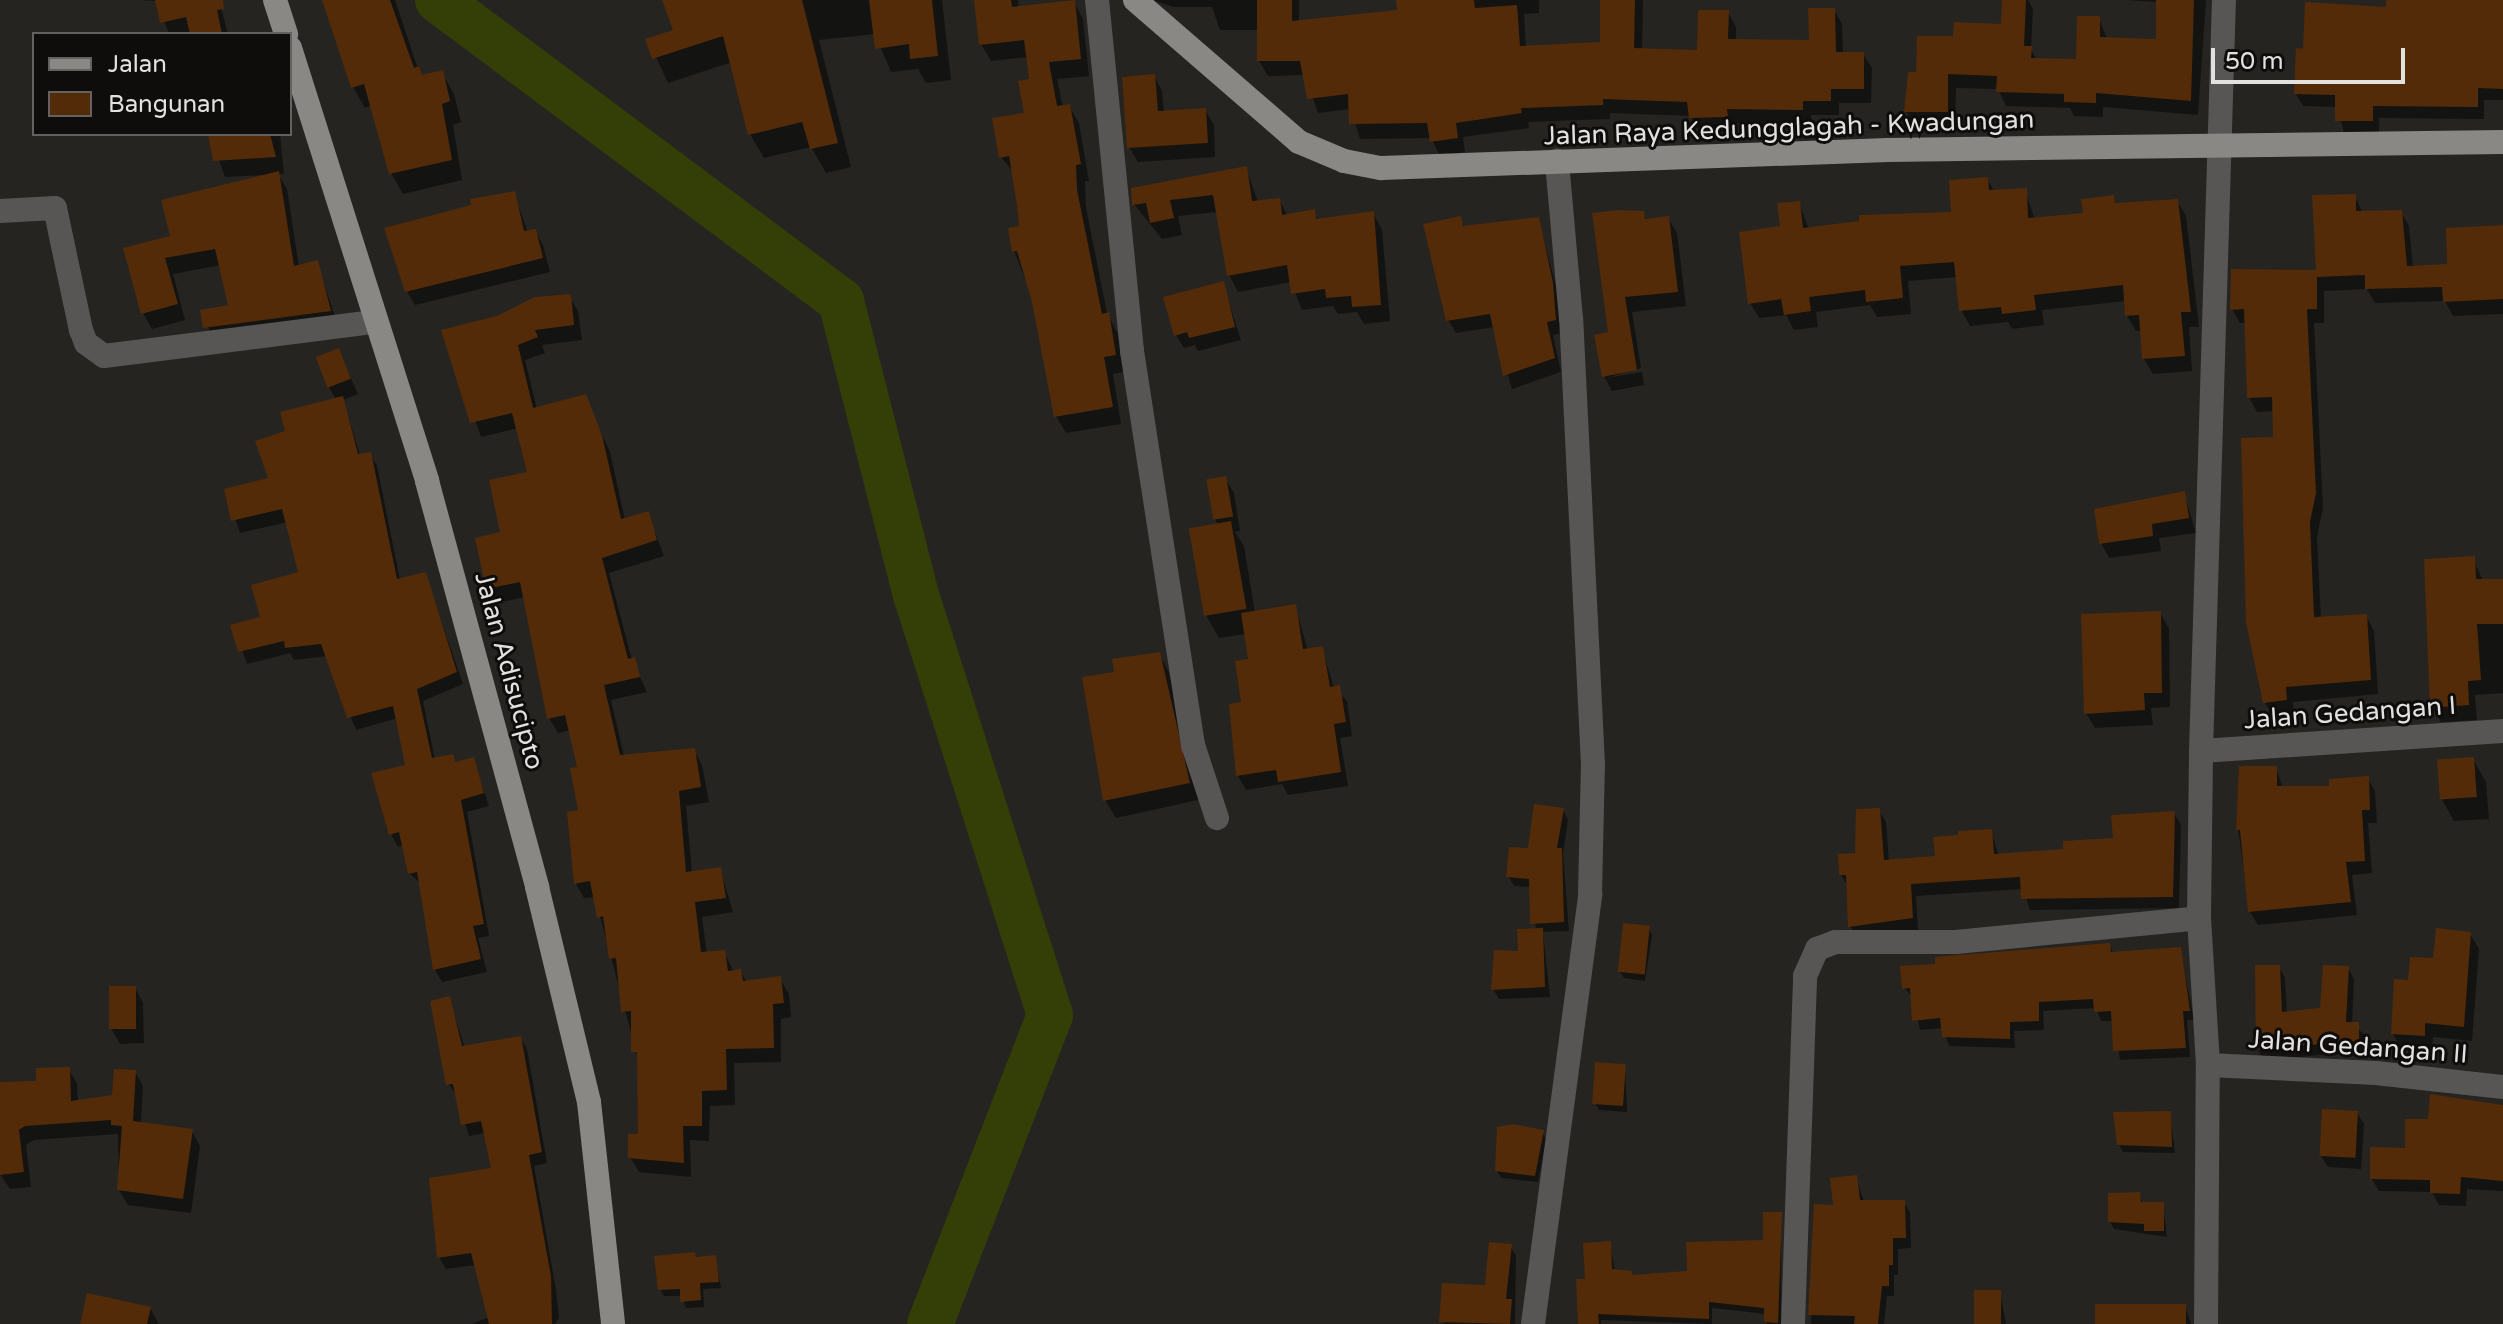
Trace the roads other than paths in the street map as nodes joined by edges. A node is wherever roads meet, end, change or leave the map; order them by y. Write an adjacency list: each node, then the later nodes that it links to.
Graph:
1 (275, 0): 5 (main road)
2 (1097, 0): 14 (street)
3 (1135, 0): 9 (main road, Jalan Raya Kedungglagah - Kwadungan)
4 (2224, 0): 8 (street)
5 (285, 32)
6 (292, 55): 11 (main road, Jalan Adisucipto)
7 (2503, 142): 8 (main road, Jalan Raya Kedungglagah - Kwadungan)
8 (2215, 147): 9 (main road, Jalan Raya Kedungglagah - Kwadungan); 13 (street)
9 (1557, 161): 19 (street)
10 (0, 211): 11 (street)
11 (374, 322): 18 (main road, Jalan Adisucipto)
12 (2503, 731): 13 (street, Jalan Gedangan I)
13 (2201, 751): 15 (street)
14 (1217, 818)
15 (2199, 918): 16 (street); 20 (street)
16 (2208, 1065): 17 (street, Jalan Gedangan II); 21 (street)
17 (2503, 1087)
18 (609, 1322)
19 (1533, 1324)
20 (1793, 1324)
21 (2206, 1324)

